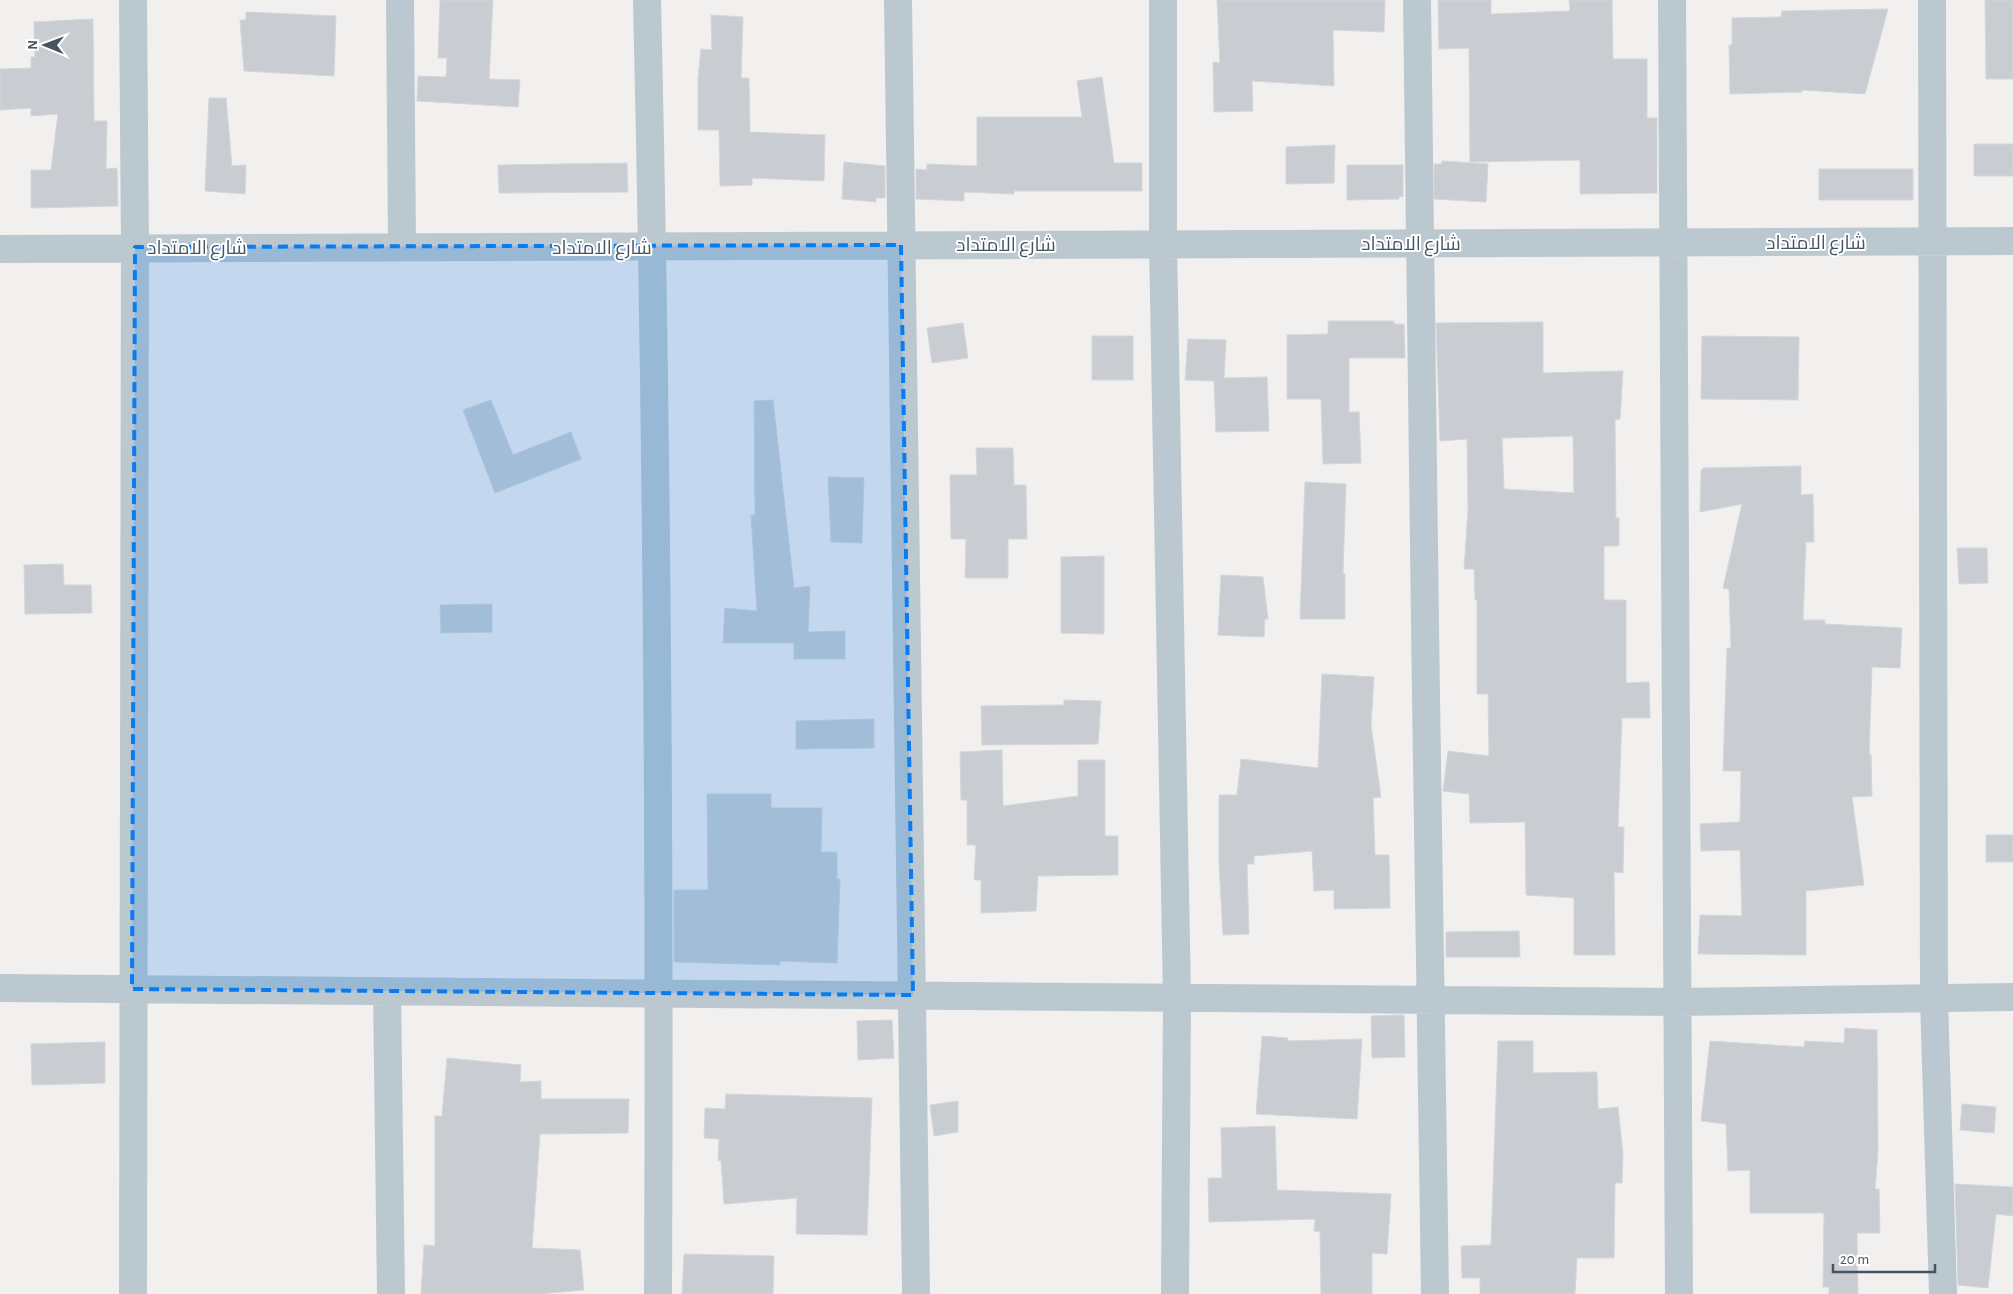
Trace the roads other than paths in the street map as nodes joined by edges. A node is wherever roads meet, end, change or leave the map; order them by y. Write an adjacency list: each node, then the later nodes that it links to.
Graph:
1 (134, 0): 16 (street)
2 (400, 0): 15 (street)
3 (647, 0): 17 (street)
4 (898, 0): 14 (street)
5 (1163, 0): 13 (street)
6 (1416, 0): 12 (street)
7 (1672, 0): 10 (street)
8 (1932, 0): 11 (street)
9 (2013, 241): 11 (street, شارع الامتداد)
10 (1673, 242): 11 (street, شارع الامتداد); 12 (street, شارع الامتداد); 28 (street)
11 (1934, 242): 27 (street)
12 (1418, 243): 13 (street, شارع الامتداد); 26 (street)
13 (1163, 244): 14 (street, شارع الامتداد); 25 (street)
14 (902, 245): 17 (street, شارع الامتداد); 23 (street)
15 (402, 246): 16 (street, شارع الامتداد); 17 (street, شارع الامتداد)
16 (136, 247): 18 (street, شارع الامتداد); 20 (street)
17 (653, 248): 22 (street)
18 (0, 249)
19 (0, 988): 20 (street)
20 (132, 989): 21 (street); 29 (street)
21 (386, 992): 22 (street); 30 (street)
22 (660, 995): 23 (street); 31 (street)
23 (913, 995): 25 (street); 32 (street)
24 (2013, 997): 27 (street)
25 (1177, 998): 26 (street); 33 (street)
26 (1432, 999): 28 (street); 34 (street)
27 (1934, 999): 28 (street); 36 (street)
28 (1677, 1002): 35 (street)
29 (133, 1294)
30 (391, 1294)
31 (658, 1294)
32 (916, 1294)
33 (1175, 1294)
34 (1435, 1294)
35 (1680, 1294)
36 (1943, 1294)

